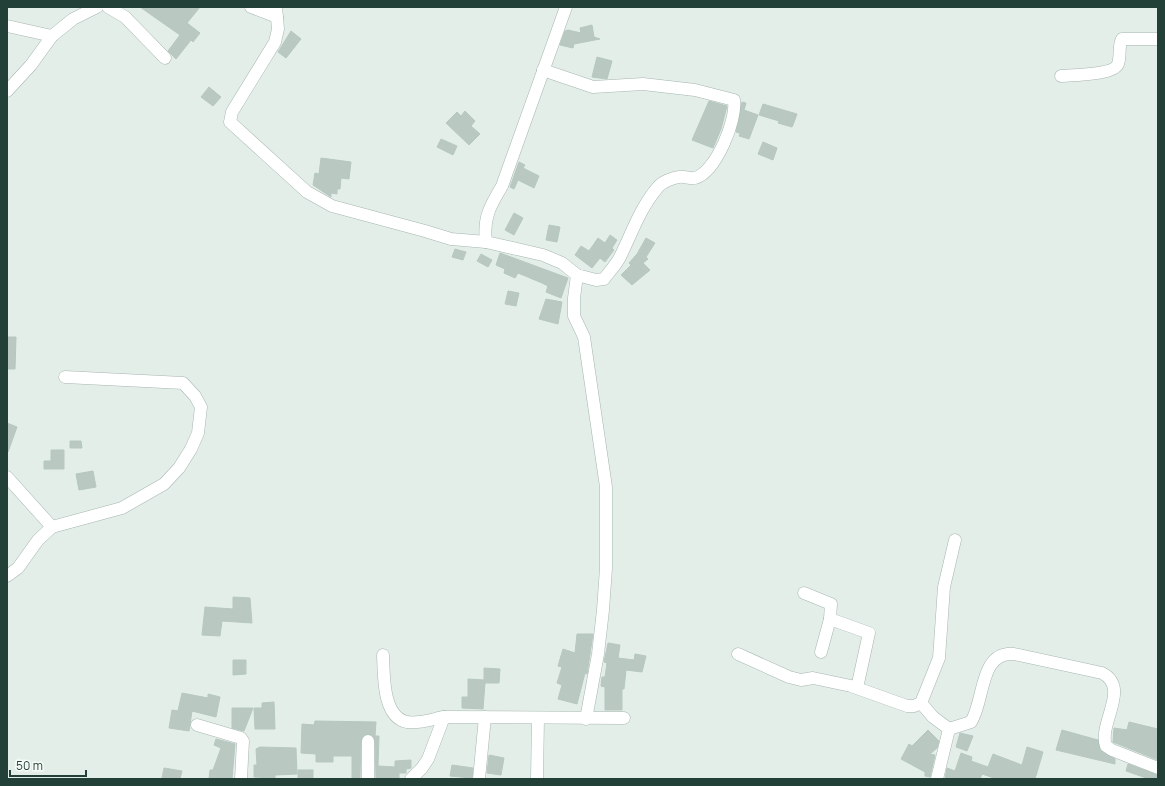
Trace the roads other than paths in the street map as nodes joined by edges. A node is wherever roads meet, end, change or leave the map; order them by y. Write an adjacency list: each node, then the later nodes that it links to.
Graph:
1 (97, 7): 7 (street)
2 (108, 7): 9 (street)
3 (251, 7): 5 (street)
4 (566, 7): 10 (street)
5 (277, 12): 13 (street)
6 (7, 26): 7 (street)
7 (52, 36): 12 (street)
8 (1158, 39): 11 (street)
9 (165, 58)
10 (543, 70): 13 (street); 14 (street)
11 (1061, 76)
12 (7, 91)
13 (486, 242): 14 (street)
14 (577, 275): 31 (street)
15 (65, 377): 17 (street)
16 (7, 477): 17 (street)
17 (52, 527): 19 (street)
18 (955, 540): 26 (street)
19 (7, 576)
20 (804, 593): 21 (street)
21 (830, 619): 22 (street); 25 (street)
22 (821, 652)
23 (738, 654): 25 (street)
24 (383, 655): 28 (street)
25 (857, 688): 26 (street)
26 (921, 703): 33 (street)
27 (485, 717): 28 (street); 29 (street); 39 (street)
28 (444, 718): 38 (street)
29 (538, 718): 31 (street); 40 (street)
30 (624, 718): 31 (street)
31 (586, 719)
32 (197, 725): 36 (street)
33 (950, 729): 35 (street); 41 (street)
34 (368, 741): 37 (street)
35 (1158, 768)
36 (241, 779)
37 (368, 779)
38 (411, 779)
39 (479, 779)
40 (537, 779)
41 (937, 779)

